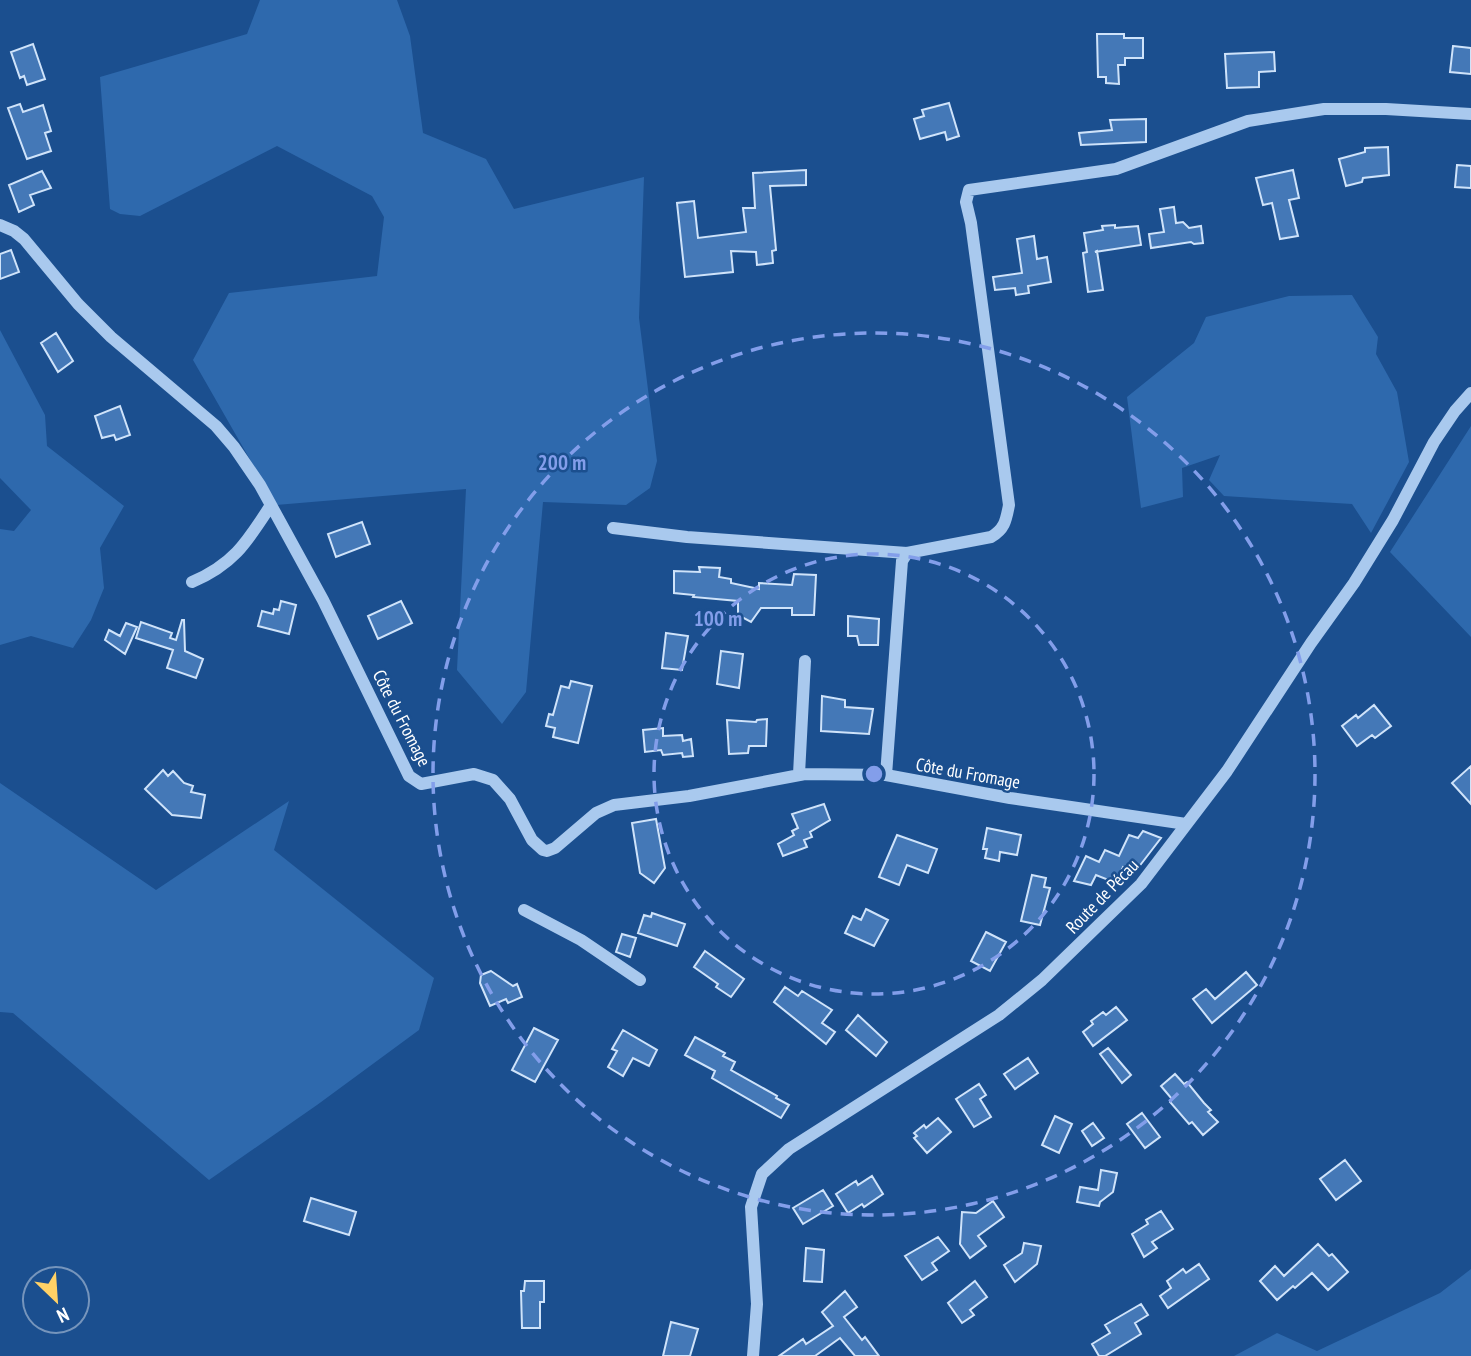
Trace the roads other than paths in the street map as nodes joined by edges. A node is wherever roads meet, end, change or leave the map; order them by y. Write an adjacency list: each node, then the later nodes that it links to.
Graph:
1 (1471, 114): 6 (street)
2 (0, 225): 4 (street, Côte du Fromage)
3 (1471, 393): 11 (street, Route de Pécau)
4 (271, 505): 7 (street); 9 (street, Côte du Fromage)
5 (613, 528): 6 (street)
6 (907, 553): 10 (street)
7 (192, 582)
8 (805, 661): 9 (street)
9 (799, 774): 10 (street, Côte du Fromage)
10 (886, 775): 11 (street, Côte du Fromage)
11 (1186, 824): 14 (street, Route de Pécau)
12 (524, 910): 13 (street)
13 (640, 980)
14 (753, 1356)

